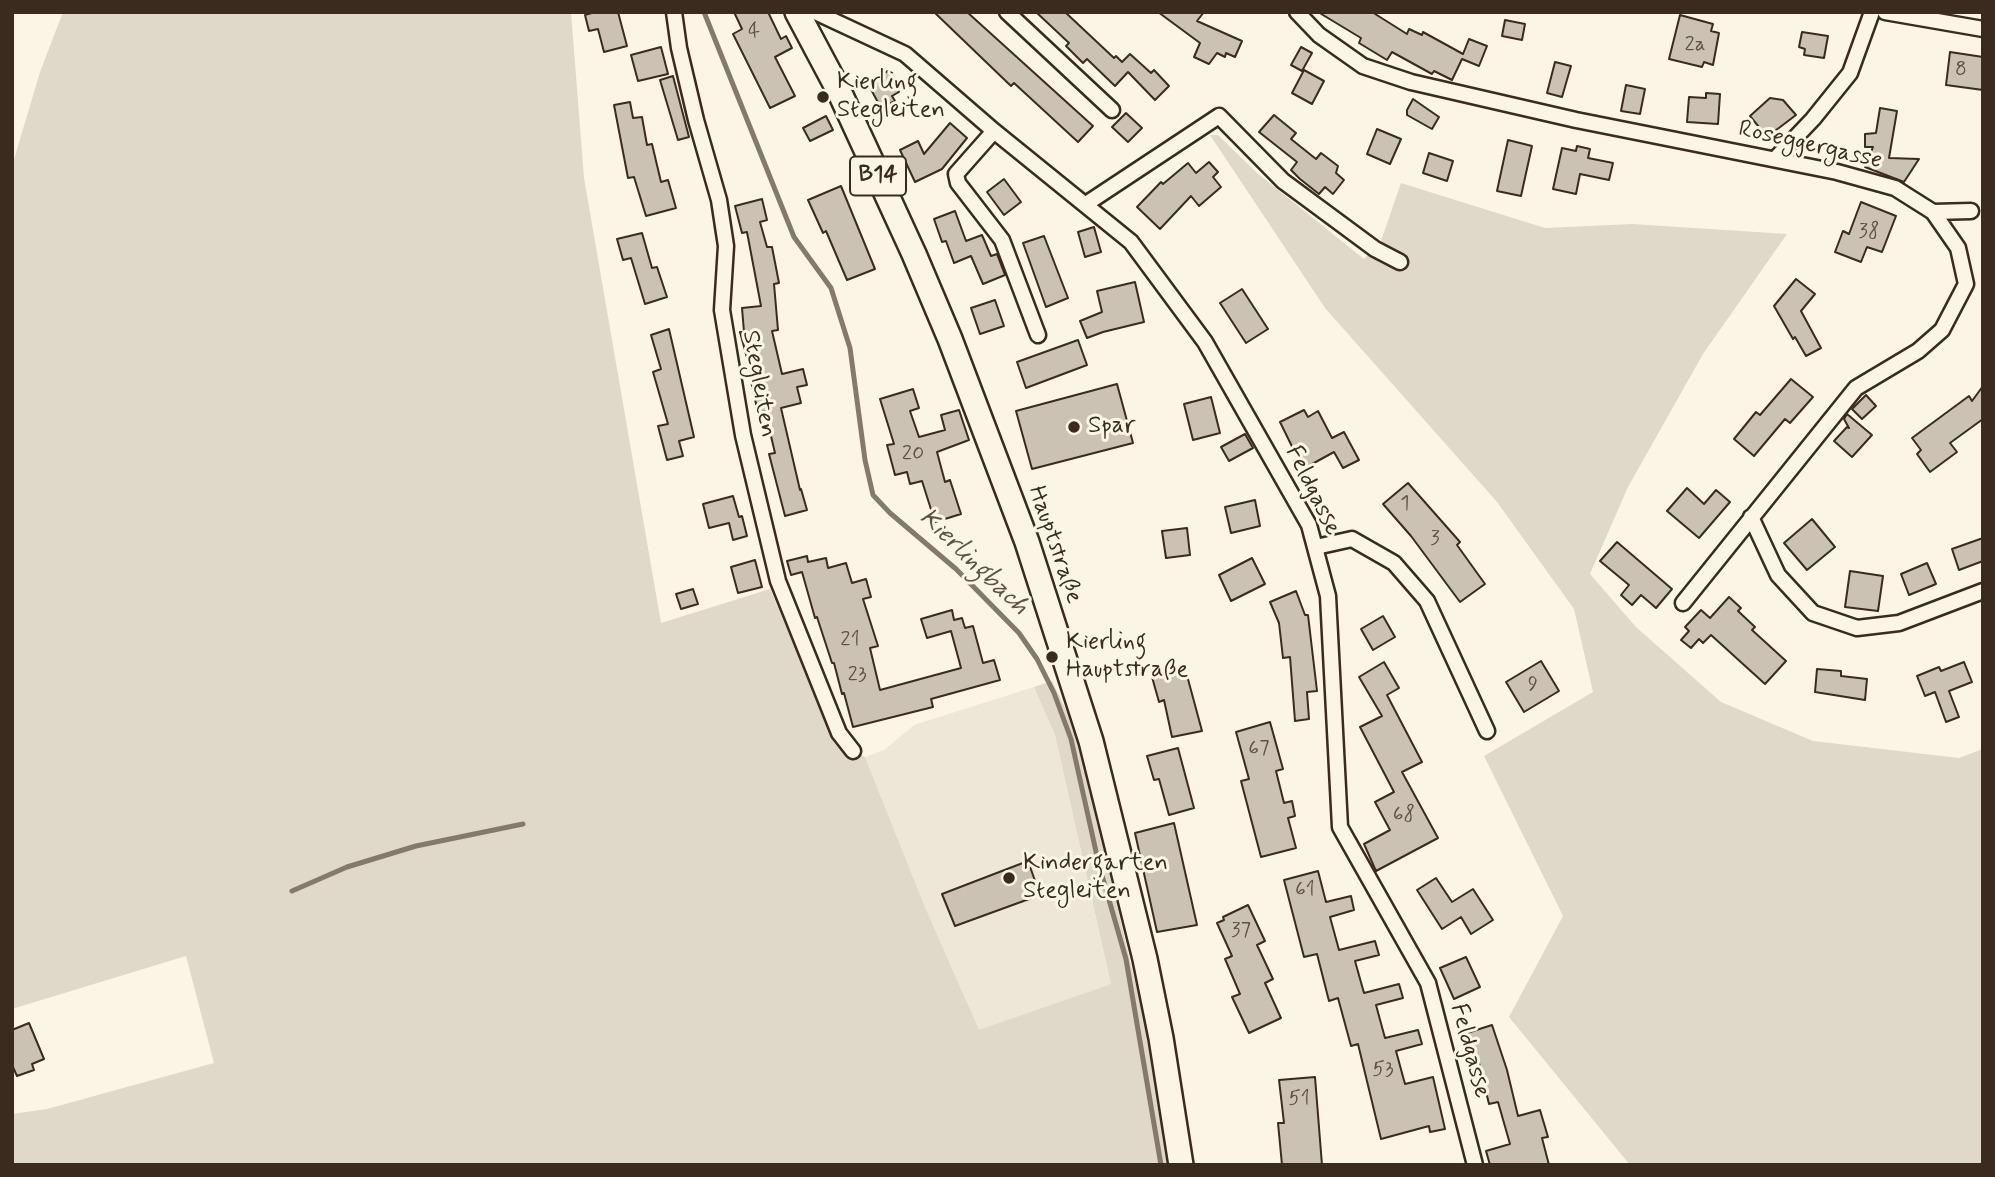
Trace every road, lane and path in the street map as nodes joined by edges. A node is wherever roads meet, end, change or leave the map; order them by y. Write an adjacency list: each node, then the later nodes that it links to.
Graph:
1 (674, 12): 21 (street, Stegleiten)
2 (1007, 12): 8 (street)
3 (1297, 12): 10 (street, Roseggergasse)
4 (1872, 12): 10 (street)
5 (1885, 12): 7 (street)
6 (805, 13): 9 (street, Feldgasse); 22 (main road, Hauptstraße / B14)
7 (1983, 29)
8 (1112, 110)
9 (994, 131): 11 (street, Feldgasse); 15 (street)
10 (1775, 159): 13 (street, Roseggergasse)
11 (1086, 204): 14 (street); 17 (street, Feldgasse)
12 (1971, 211): 13 (street)
13 (1933, 212): 16 (street, Roseggergasse)
14 (1400, 262)
15 (1038, 334)
16 (1751, 517): 18 (street); 19 (street, Roseggergasse)
17 (1316, 547): 20 (street); 23 (street, Feldgasse)
18 (1983, 591)
19 (1683, 603)
20 (1487, 731)
21 (853, 751)
22 (1181, 1165)
23 (1475, 1165)

